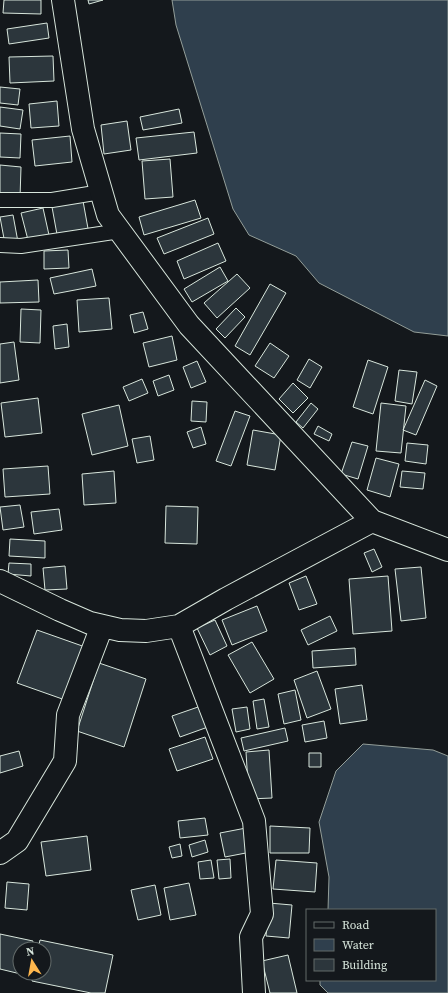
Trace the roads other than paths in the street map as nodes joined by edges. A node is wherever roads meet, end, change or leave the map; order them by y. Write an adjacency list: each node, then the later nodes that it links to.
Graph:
1 (63, 0): 2 (street)
2 (101, 192): 3 (lane); 4 (street)
3 (0, 200)
4 (120, 231): 5 (lane); 6 (street)
5 (0, 245)
6 (372, 521): 7 (street); 10 (street)
7 (448, 550)
8 (0, 580): 9 (street)
9 (102, 626): 10 (street); 11 (street)
10 (179, 626): 12 (street)
11 (0, 853)
12 (254, 993)

